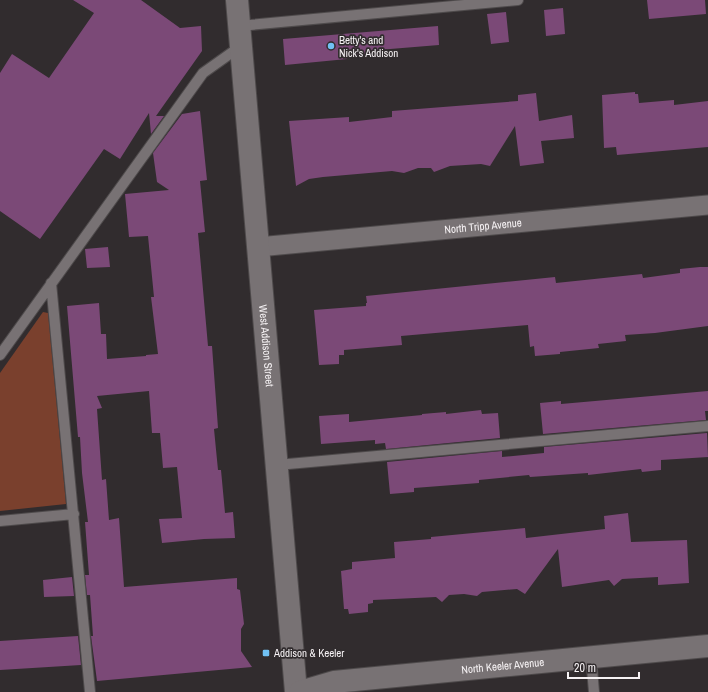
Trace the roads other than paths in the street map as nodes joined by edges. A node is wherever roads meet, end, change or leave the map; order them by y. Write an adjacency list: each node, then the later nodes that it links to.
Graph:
1 (236, 0): 3 (street, West Addison Street)
2 (518, 0): 3 (lane)
3 (240, 36): 5 (street, West Addison Street); 6 (lane)
4 (708, 204): 5 (street, North Tripp Avenue)
5 (258, 247): 9 (street, West Addison Street)
6 (51, 283): 7 (lane); 10 (lane)
7 (0, 355)
8 (708, 426): 9 (lane)
9 (277, 465): 15 (street, West Addison Street)
10 (74, 514): 11 (lane); 14 (lane)
11 (0, 521)
12 (708, 646): 13 (street, North Keeler Avenue)
13 (591, 657): 16 (street, North Keeler Avenue); 17 (lane)
14 (90, 692)
15 (296, 692)
16 (300, 692)
17 (594, 692)

